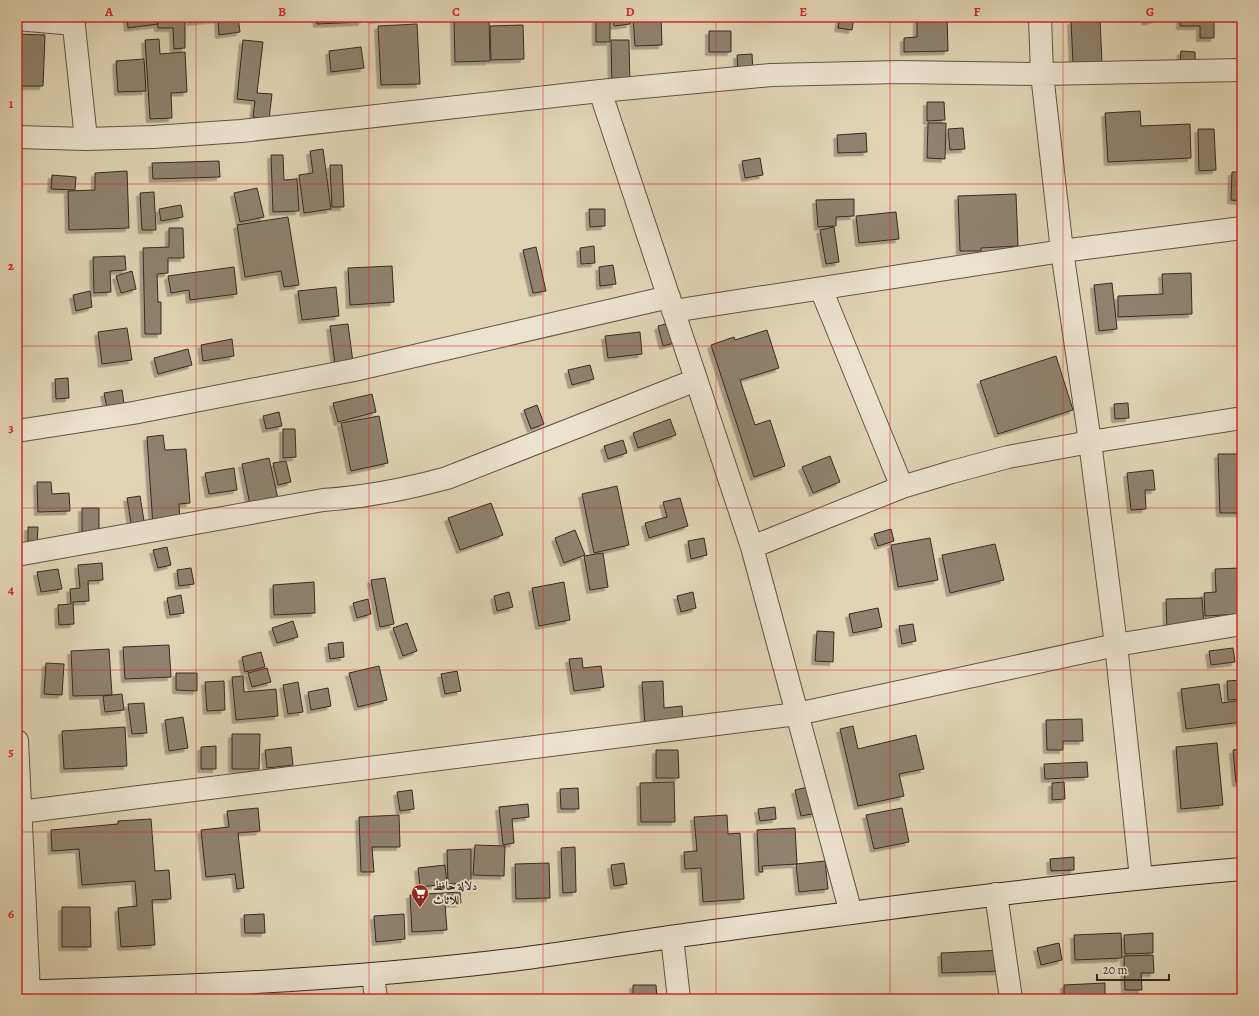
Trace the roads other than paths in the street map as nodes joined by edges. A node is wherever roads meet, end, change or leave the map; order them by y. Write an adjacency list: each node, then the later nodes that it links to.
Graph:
1 (1040, 17): 5 (street)
2 (17, 19): 3 (street)
3 (74, 20): 8 (street)
4 (1242, 70): 5 (street)
5 (1042, 74): 6 (street); 10 (street)
6 (600, 91): 8 (street); 12 (street)
7 (17, 137): 8 (street)
8 (86, 139)
9 (1242, 228): 10 (street)
10 (1062, 252): 11 (street); 16 (street)
11 (821, 289): 12 (street); 17 (street)
12 (671, 304): 13 (street); 15 (street)
13 (696, 380): 18 (street); 19 (street)
14 (1242, 418): 16 (street)
15 (17, 431)
16 (1090, 442): 17 (street); 21 (street)
17 (902, 487): 18 (street)
18 (752, 547): 22 (street)
19 (17, 555)
20 (1242, 624): 21 (street)
21 (1116, 645): 22 (street); 26 (street)
22 (797, 714): 24 (street); 28 (street)
23 (17, 741): 24 (street)
24 (20, 812): 31 (street)
25 (1242, 869): 26 (street)
26 (1142, 878): 27 (street)
27 (996, 894): 28 (street); 34 (street)
28 (851, 913): 29 (street)
29 (672, 937): 30 (street); 33 (street)
30 (373, 974): 31 (street); 32 (street)
31 (23, 992)
32 (376, 999)
33 (679, 999)
34 (1011, 999)

